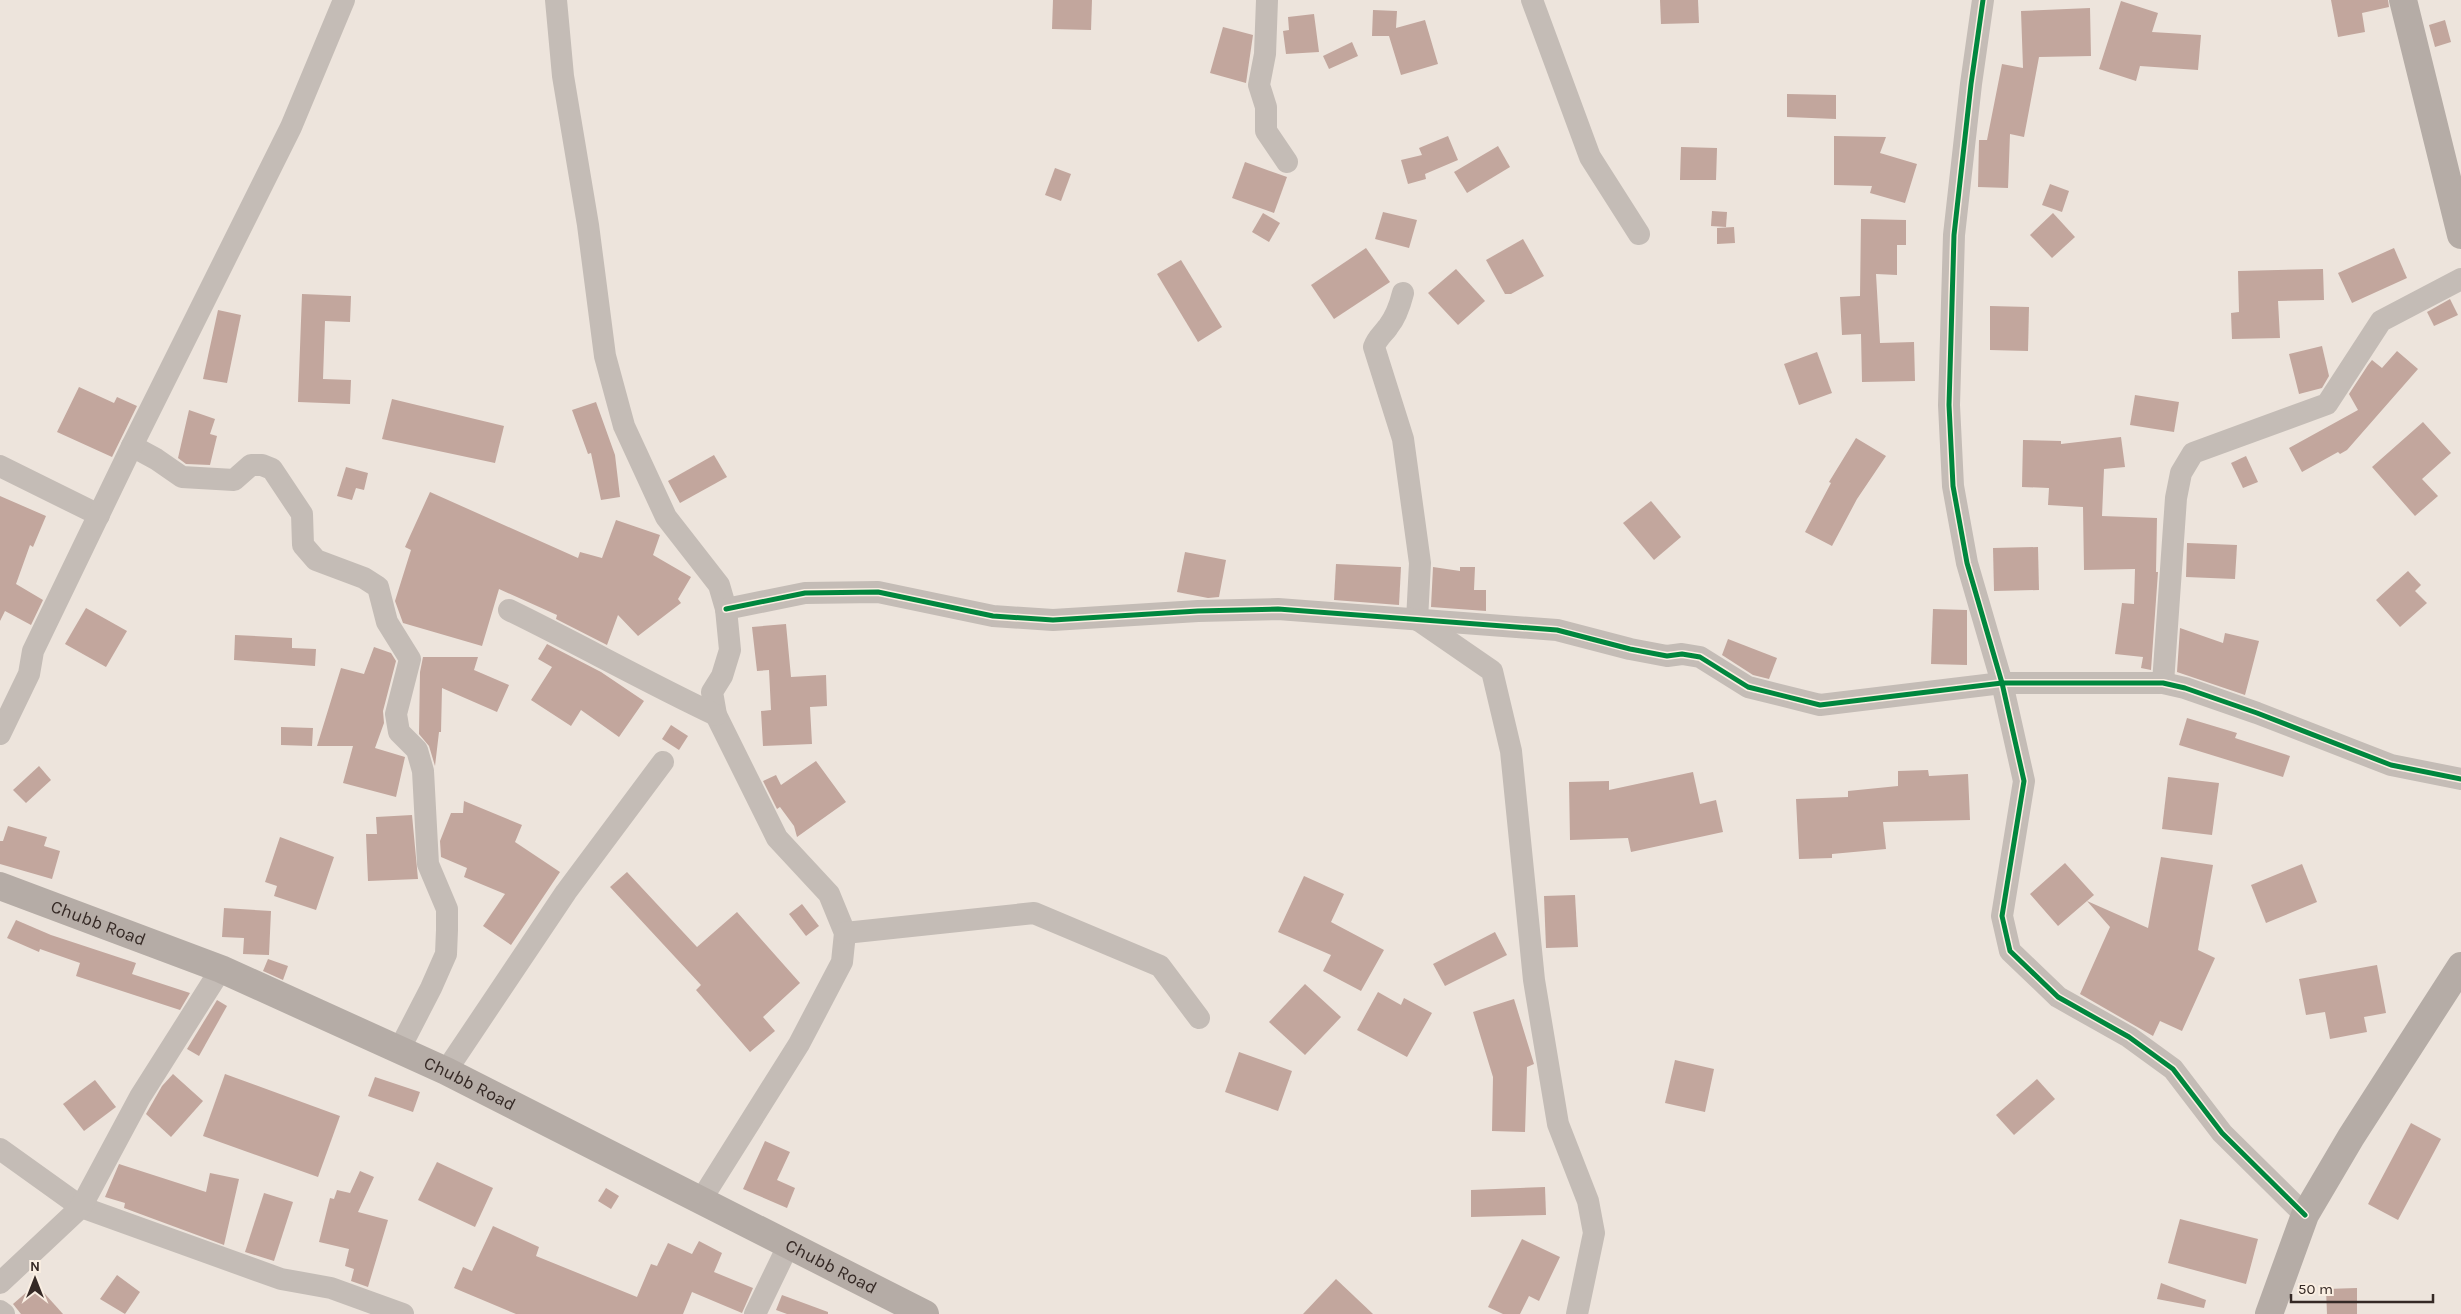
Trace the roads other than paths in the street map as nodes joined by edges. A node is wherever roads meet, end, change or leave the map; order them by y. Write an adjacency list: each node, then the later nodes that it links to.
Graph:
1 (344, 0): 12 (street)
2 (556, 0): 16 (street)
3 (1267, 0): 7 (street)
4 (1532, 0): 8 (street)
5 (1983, 0): 18 (street)
6 (2403, 0): 9 (street)
7 (1287, 162)
8 (1639, 234)
9 (2461, 235)
10 (2461, 279): 19 (street)
11 (1403, 293): 17 (street)
12 (132, 446): 14 (street); 29 (street)
13 (0, 466): 14 (street)
14 (99, 515): 21 (street)
15 (509, 610): 20 (street)
16 (726, 610): 17 (street); 20 (street)
17 (1417, 620): 18 (street); 42 (street)
18 (2002, 683): 19 (street); 34 (street)
19 (2163, 683): 23 (street)
20 (716, 715): 25 (street)
21 (0, 734)
22 (663, 762): 30 (street)
23 (2461, 779)
24 (0, 886): 27 (street, Chubb Road)
25 (845, 933): 28 (street); 32 (street)
26 (2461, 966): 34 (street)
27 (221, 969): 29 (street, Chubb Road); 33 (street)
28 (1199, 1018)
29 (399, 1050): 30 (street, Chubb Road)
30 (446, 1071): 32 (street, Chubb Road)
31 (0, 1148): 33 (street)
32 (701, 1200): 35 (street, Chubb Road)
33 (81, 1207): 36 (street); 39 (street)
34 (2305, 1215): 43 (street)
35 (788, 1246): 40 (street); 41 (street, Chubb Road)
36 (0, 1284)
37 (0, 1311): 38 (street)
38 (4, 1314)
39 (403, 1314)
40 (755, 1314)
41 (925, 1314)
42 (1577, 1314)
43 (2269, 1314)

